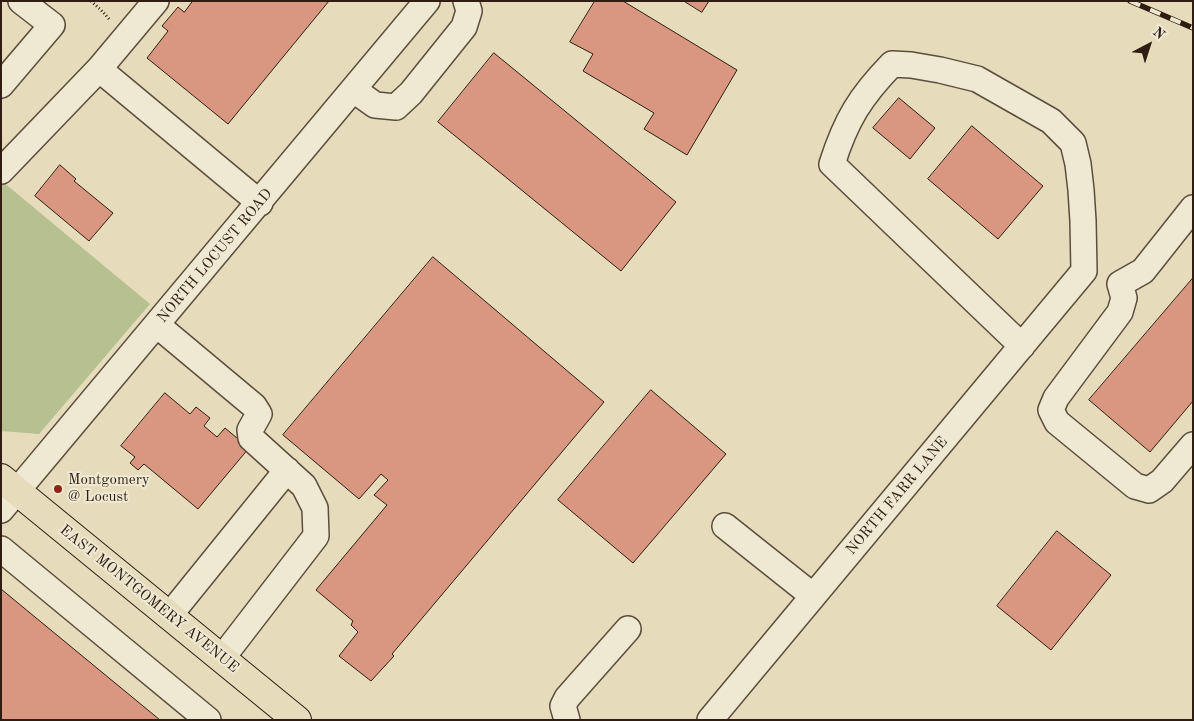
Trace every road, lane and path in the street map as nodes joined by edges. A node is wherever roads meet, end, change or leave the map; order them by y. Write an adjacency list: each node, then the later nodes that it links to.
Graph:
1 (21, 1): 6 (street)
2 (156, 1): 5 (street)
3 (427, 1): 7 (street, NORTH LOCUST ROAD)
4 (466, 1): 7 (street)
5 (99, 69): 8 (street); 9 (street)
6 (1, 85)
7 (354, 90): 9 (street, NORTH LOCUST ROAD)
8 (1, 170)
9 (260, 203): 13 (street, NORTH LOCUST ROAD)
10 (1193, 208): 12 (street)
11 (1084, 271): 12 (street); 14 (street, NORTH FARR LANE); 14 (street)
12 (1120, 284): 15 (street)
13 (157, 325): 16 (street); 17 (street, NORTH LOCUST ROAD)
14 (1022, 346): 20 (street, NORTH FARR LANE)
15 (1193, 445)
16 (287, 470): 21 (street); 23 (street)
17 (6, 493): 21 (main road, EAST MONTGOMERY AVENUE)
18 (726, 526): 20 (street)
19 (1, 549): 26 (street)
20 (813, 596): 25 (street, NORTH FARR LANE)
21 (170, 616): 23 (main road, EAST MONTGOMERY AVENUE)
22 (628, 629): 27 (street)
23 (222, 658): 24 (main road, EAST MONTGOMERY AVENUE)
24 (283, 715)
25 (722, 716)
26 (208, 720)
27 (567, 720)

